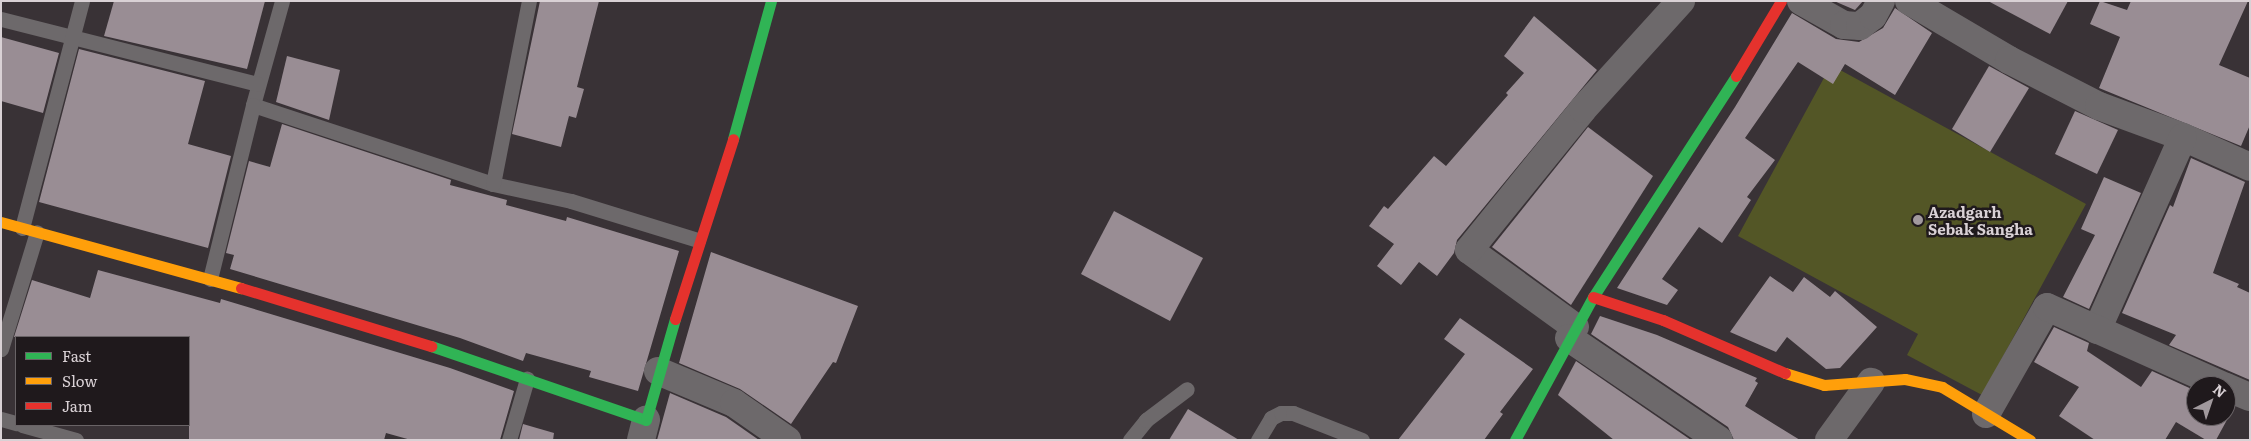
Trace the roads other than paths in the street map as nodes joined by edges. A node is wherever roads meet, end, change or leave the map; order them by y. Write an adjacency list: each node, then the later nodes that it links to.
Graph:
1 (82, 1): 11 (lane)
2 (282, 1): 12 (lane)
3 (529, 1): 16 (lane)
4 (771, 1): 19 (street)
5 (1681, 1): 23 (street)
6 (1781, 1): 21 (street)
7 (1801, 1): 8 (street)
8 (1881, 1)
9 (1909, 1): 14 (street)
10 (1, 19): 11 (lane)
11 (73, 38): 12 (lane); 18 (lane)
12 (257, 84): 13 (lane)
13 (253, 105): 16 (lane); 20 (lane)
14 (2184, 137): 15 (street); 22 (street)
15 (2250, 167)
16 (493, 184): 19 (lane)
17 (1, 222): 18 (street)
18 (30, 230): 20 (street); 24 (lane)
19 (698, 240): 25 (street)
20 (210, 279): 27 (street)
21 (1593, 297): 23 (street); 28 (street)
22 (2097, 330): 26 (street); 32 (street)
23 (1572, 332): 43 (street); 44 (street)
24 (1, 349)
25 (658, 371): 36 (street); 39 (street)
26 (2202, 376)
27 (527, 380): 36 (street); 38 (lane)
28 (1870, 382): 32 (street); 45 (street)
29 (1187, 389): 40 (lane)
30 (2236, 391): 31 (street)
31 (2250, 397)
32 (1986, 414): 46 (street)
33 (1, 418): 34 (lane)
34 (15, 423)
35 (26, 426): 37 (lane)
36 (644, 430)
37 (76, 440)
38 (509, 440)
39 (788, 440)
40 (1130, 440)
41 (1258, 440): 42 (lane)
42 (1362, 440)
43 (1515, 440)
44 (1719, 440)
45 (1829, 440)
46 (2030, 440)

